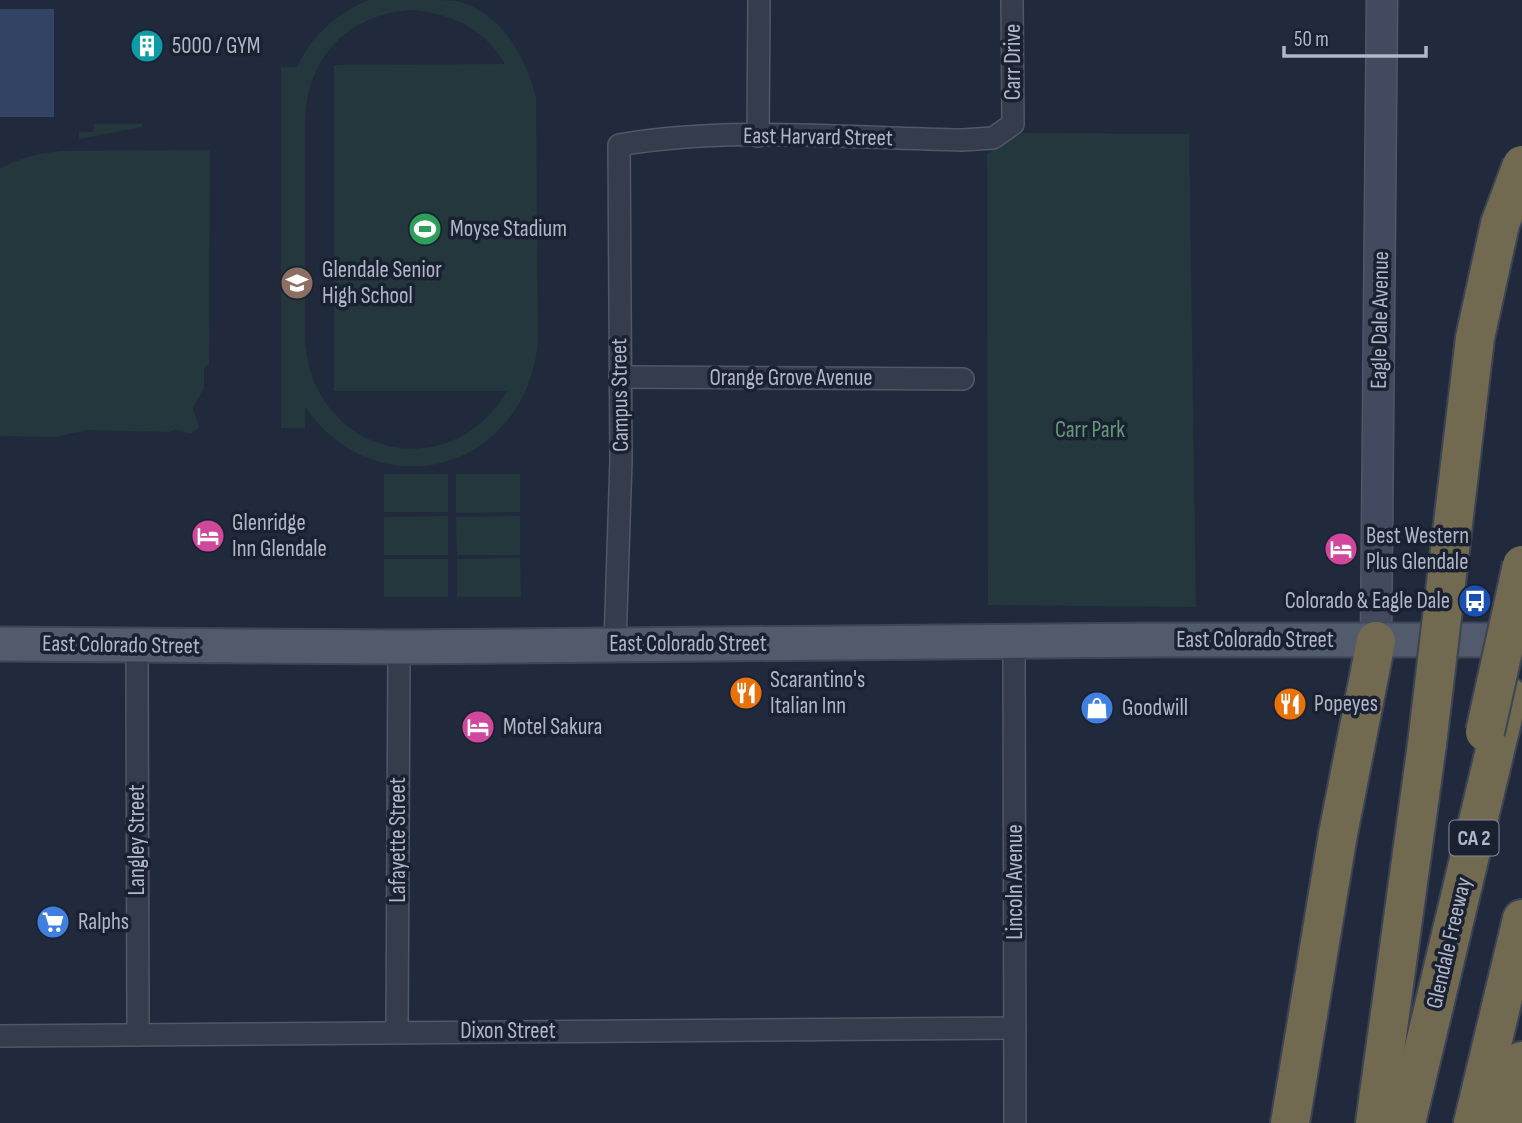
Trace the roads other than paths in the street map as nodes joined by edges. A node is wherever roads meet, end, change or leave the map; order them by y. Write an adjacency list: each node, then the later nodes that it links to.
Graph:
1 (759, 0): 5 (street)
2 (1013, 0): 4 (street, Carr Drive)
3 (1382, 0): 12 (main road, Eagle Dale Avenue)
4 (1013, 124): 5 (street, East Harvard Street)
5 (758, 136): 6 (street, East Harvard Street)
6 (619, 145): 8 (street, Campus Street)
7 (1522, 165): 27 (highway, bridge)
8 (620, 377): 9 (street, Orange Grove Avenue); 15 (street, Campus Street)
9 (963, 379)
10 (1522, 565): 18 (highway, bridge)
11 (1014, 641): 12 (main road, East Colorado Street); 15 (main road, East Colorado Street); 20 (street, Lincoln Avenue)
12 (1376, 641): 13 (main road, East Colorado Street); 26 (highway)
13 (1522, 641): 18 (highway)
14 (0, 643): 16 (main road, East Colorado Street)
15 (615, 644): 17 (main road, East Colorado Street)
16 (137, 646): 17 (main road, East Colorado Street); 22 (street, Langley Street)
17 (399, 647): 21 (street, Lafayette Street)
18 (1492, 733): 28 (highway, Glendale Freeway)
19 (1522, 919): 29 (highway)
20 (1016, 1028): 21 (street, Dixon Street); 25 (street, Lincoln Avenue)
21 (397, 1032): 22 (street, Dixon Street)
22 (138, 1035): 23 (street, Dixon Street)
23 (0, 1036)
24 (1522, 1061): 30 (highway)
25 (1015, 1123)
26 (1290, 1123)
27 (1375, 1123)
28 (1406, 1123)
29 (1473, 1123)
30 (1502, 1123)

